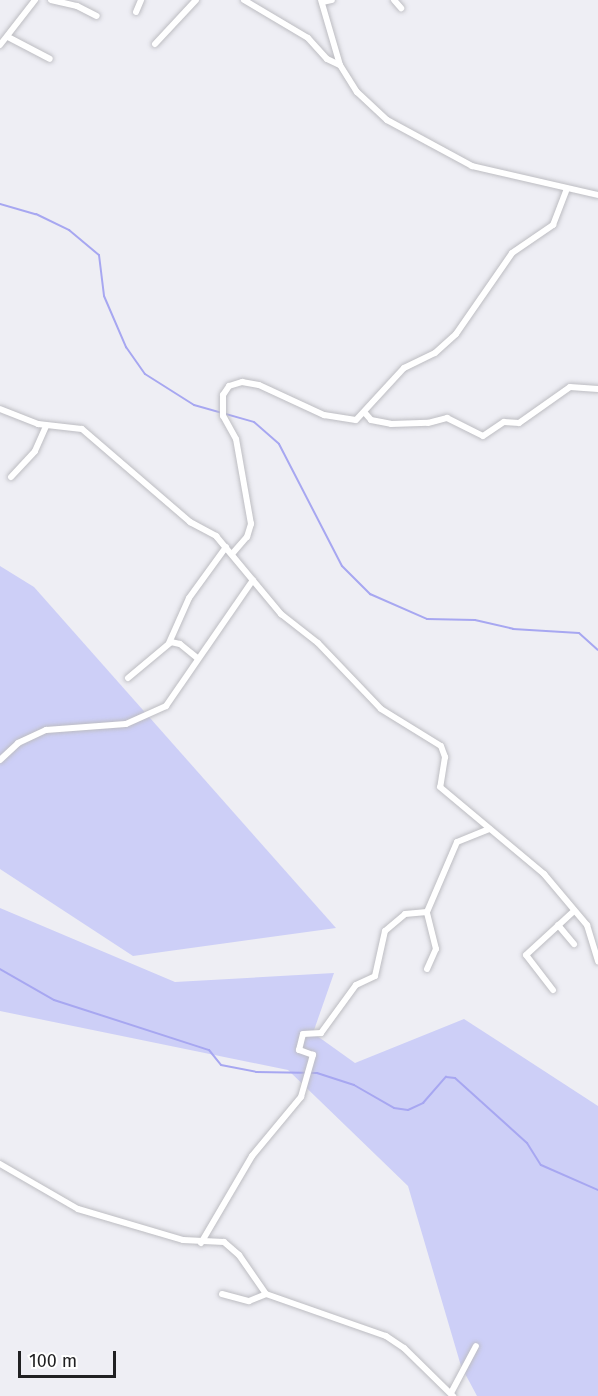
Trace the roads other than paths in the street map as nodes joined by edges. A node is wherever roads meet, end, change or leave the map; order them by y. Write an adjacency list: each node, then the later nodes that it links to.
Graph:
1 (35, 0): 12 (street)
2 (51, 0): 11 (street)
3 (141, 0): 10 (street)
4 (196, 0): 13 (street)
5 (244, 0): 16 (street)
6 (332, 0): 8 (street)
7 (394, 0): 9 (street)
8 (322, 1): 16 (street)
9 (401, 8)
10 (136, 12)
11 (98, 16)
12 (8, 37): 14 (street); 15 (street)
13 (155, 44)
14 (0, 45)
15 (50, 59)
16 (340, 65): 17 (street)
17 (567, 189): 18 (street); 21 (street)
18 (598, 195)
19 (598, 389): 21 (street)
20 (0, 409): 22 (street)
21 (365, 413): 25 (street)
22 (46, 426): 23 (street); 24 (street)
23 (11, 477)
24 (226, 547): 25 (street); 27 (street)
25 (232, 554): 26 (street)
26 (253, 580): 28 (street); 31 (street)
27 (169, 643): 28 (street); 29 (street)
28 (196, 658): 30 (street)
29 (128, 678)
30 (0, 760)
31 (489, 829): 32 (street); 33 (street)
32 (574, 911): 34 (street); 36 (street)
33 (428, 912): 37 (street); 40 (street)
34 (558, 925): 35 (street); 38 (street)
35 (574, 944)
36 (598, 961)
37 (427, 969)
38 (553, 990)
39 (0, 1164): 40 (street)
40 (201, 1243): 42 (street)
41 (222, 1294): 42 (street)
42 (266, 1294): 44 (street)
43 (476, 1346): 44 (street)
44 (452, 1395)

